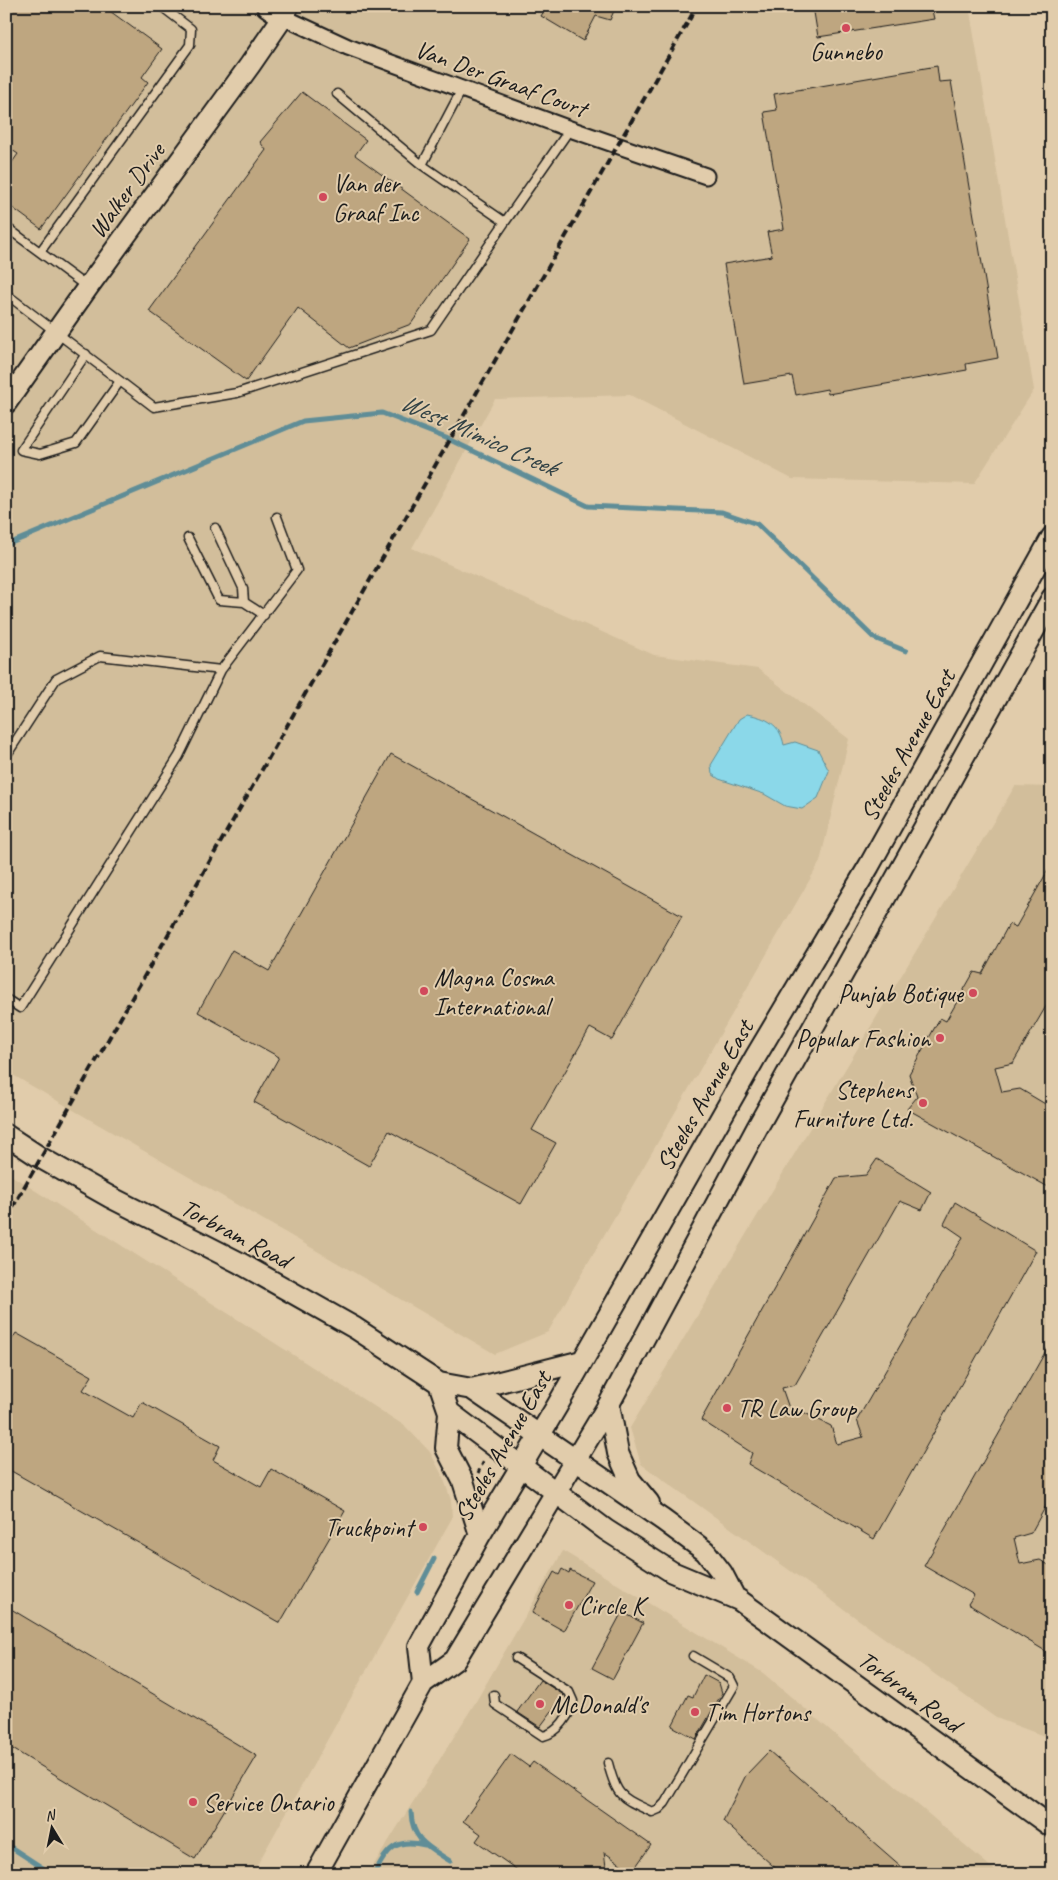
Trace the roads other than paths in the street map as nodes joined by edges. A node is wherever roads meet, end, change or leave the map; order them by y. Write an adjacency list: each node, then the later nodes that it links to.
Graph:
1 (160, 6): 10 (lane)
2 (279, 10): 3 (street, Van Der Graaf Court); 11 (main road, Walker Drive)
3 (462, 89): 5 (street, Van Der Graaf Court); 6 (lane)
4 (337, 94): 6 (lane)
5 (570, 129): 7 (street, Van Der Graaf Court); 8 (lane)
6 (422, 165): 8 (lane)
7 (706, 176)
8 (505, 222): 15 (lane)
9 (6, 227): 10 (lane)
10 (40, 252): 11 (lane)
11 (88, 287): 13 (main road, Walker Drive)
12 (6, 294): 13 (lane)
13 (57, 333): 14 (lane); 16 (main road, Walker Drive)
14 (86, 354): 15 (lane); 15 (lane)
15 (120, 381)
16 (6, 403)
17 (277, 518): 23 (lane)
18 (215, 528): 22 (lane)
19 (1052, 537): 28 (main road, Steeles Avenue East)
20 (188, 538): 22 (lane)
21 (1052, 598): 31 (main road)
22 (244, 602): 23 (lane)
23 (264, 614): 24 (lane)
24 (222, 670): 25 (lane); 26 (lane)
25 (6, 756)
26 (6, 999)
27 (6, 1135): 29 (main road, Torbram Road)
28 (582, 1361): 30 (main road); 33 (main road, Steeles Avenue East)
29 (439, 1383): 30 (main road, Torbram Road); 32 (main road)
30 (472, 1389): 33 (main road, Torbram Road)
31 (609, 1404): 34 (main road); 37 (main road)
32 (449, 1412): 35 (main road, Torbram Road); 38 (main road)
33 (540, 1435): 34 (main road, Torbram Road); 35 (main road, Steeles Avenue East)
34 (575, 1460): 36 (main road); 37 (main road, Torbram Road)
35 (521, 1466): 36 (main road, Torbram Road); 38 (main road, Steeles Avenue East)
36 (555, 1492): 39 (main road, Torbram Road); 42 (main road)
37 (663, 1520): 39 (main road, Torbram Road)
38 (480, 1535): 42 (main road, Steeles Avenue East)
39 (735, 1598): 45 (main road, Torbram Road)
40 (693, 1656): 44 (lane)
41 (516, 1658): 43 (lane)
42 (423, 1683): 46 (main road)
43 (494, 1695)
44 (608, 1764)
45 (1052, 1827)
46 (316, 1874)

